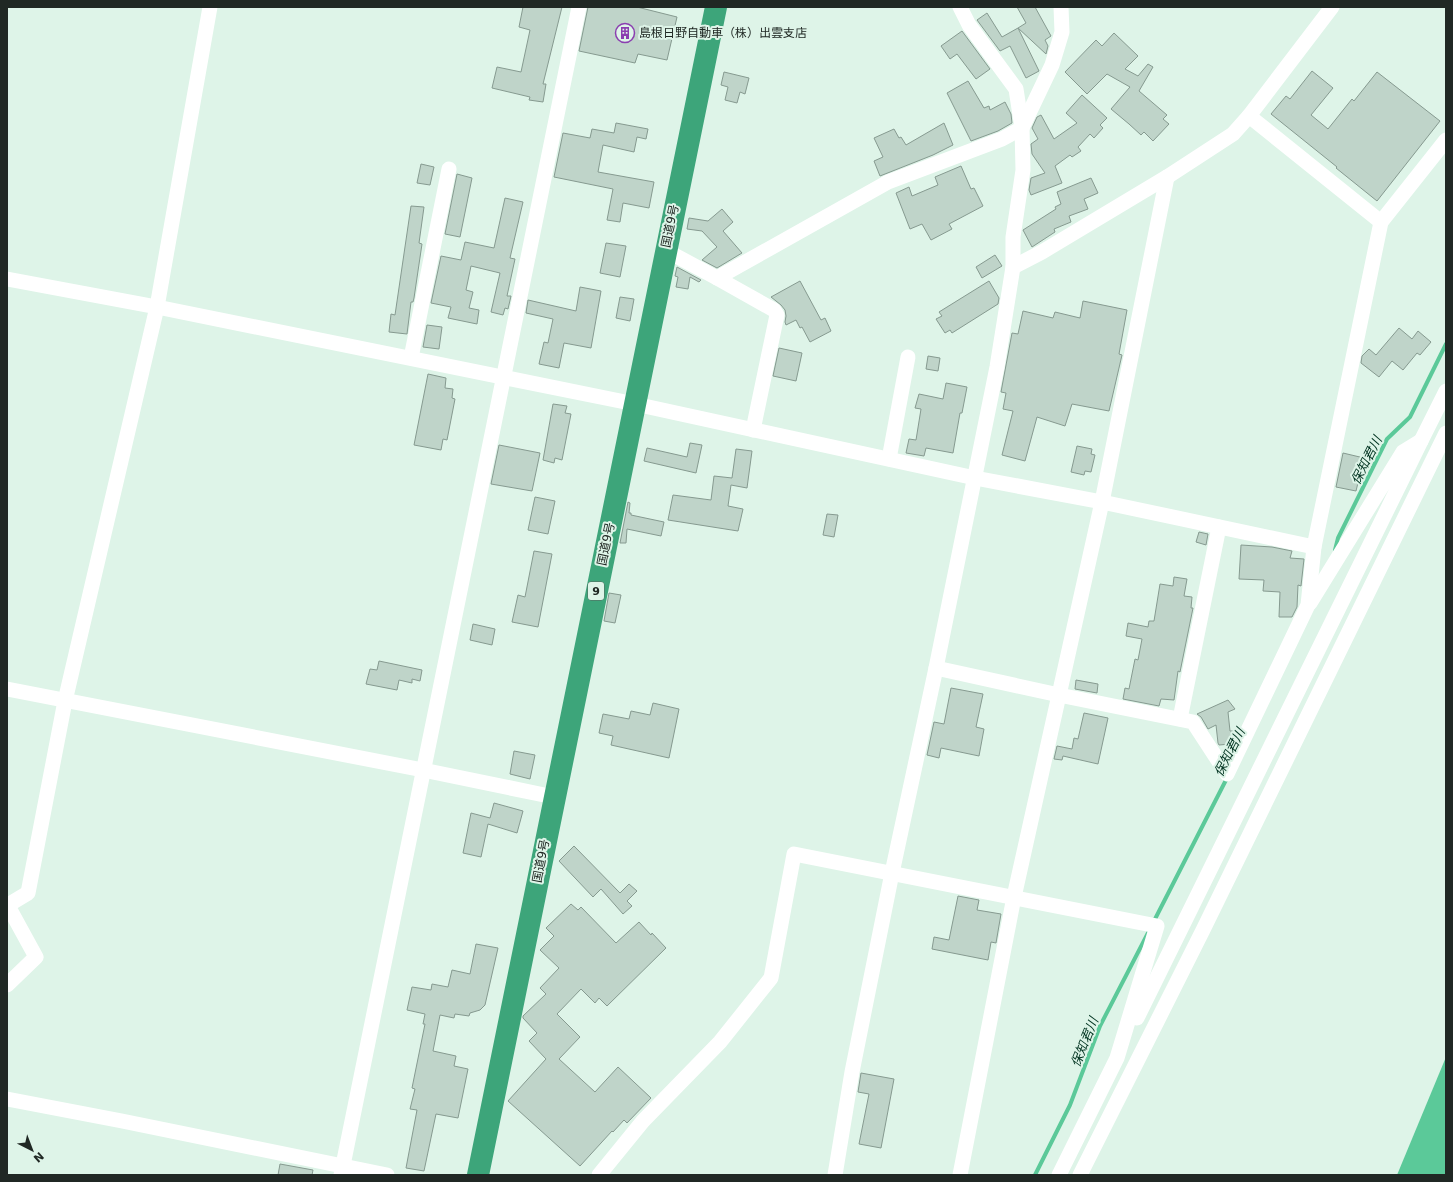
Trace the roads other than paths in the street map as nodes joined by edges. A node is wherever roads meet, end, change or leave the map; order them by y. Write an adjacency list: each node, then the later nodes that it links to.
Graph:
1 (210, 7): 17 (street)
2 (579, 7): 20 (street)
3 (960, 7): 8 (street)
4 (1061, 7): 8 (street)
5 (1332, 7): 7 (street)
6 (712, 8): 13 (highway, 国道9号 / 9)
7 (1249, 116): 11 (street); 12 (street)
8 (1022, 128): 14 (street); 15 (street)
9 (1446, 140): 12 (street)
10 (449, 169): 19 (street)
11 (1167, 177): 14 (street); 28 (street)
12 (1381, 222): 30 (street)
13 (666, 250): 15 (street); 22 (highway, 国道9号 / 9)
14 (1013, 267): 27 (street)
15 (717, 278): 23 (street)
16 (7, 279): 17 (street)
17 (157, 307): 19 (street); 35 (street)
18 (908, 357): 26 (street)
19 (411, 358): 20 (street)
20 (503, 377): 22 (street); 37 (street)
21 (1446, 391): 25 (street)
22 (635, 404): 23 (street); 38 (highway, 国道9号 / 9)
23 (753, 430): 26 (street)
24 (1446, 433): 52 (street)
25 (1422, 441): 31 (street); 43 (street)
26 (889, 459): 27 (street)
27 (975, 478): 28 (street); 32 (street)
28 (1102, 502): 29 (street); 34 (street)
29 (1219, 527): 30 (street); 36 (street)
30 (1314, 547): 31 (street)
31 (1308, 605): 36 (street)
32 (936, 668): 34 (street); 39 (street)
33 (7, 689): 35 (street)
34 (1059, 695): 36 (street); 40 (street)
35 (65, 701): 37 (street); 41 (street)
36 (1180, 719)
37 (423, 770): 38 (street); 45 (street)
38 (554, 798): 47 (highway, 国道9号 / 9)
39 (892, 873): 40 (street); 48 (street); 49 (street)
40 (1014, 897): 43 (street); 50 (street)
41 (7, 905): 42 (street)
42 (7, 985)
43 (1117, 1058): 51 (street)
44 (7, 1099): 45 (street)
45 (342, 1170): 46 (street)
46 (387, 1175)
47 (478, 1175)
48 (599, 1175)
49 (835, 1175)
50 (960, 1175)
51 (1059, 1175)
52 (1080, 1175)

